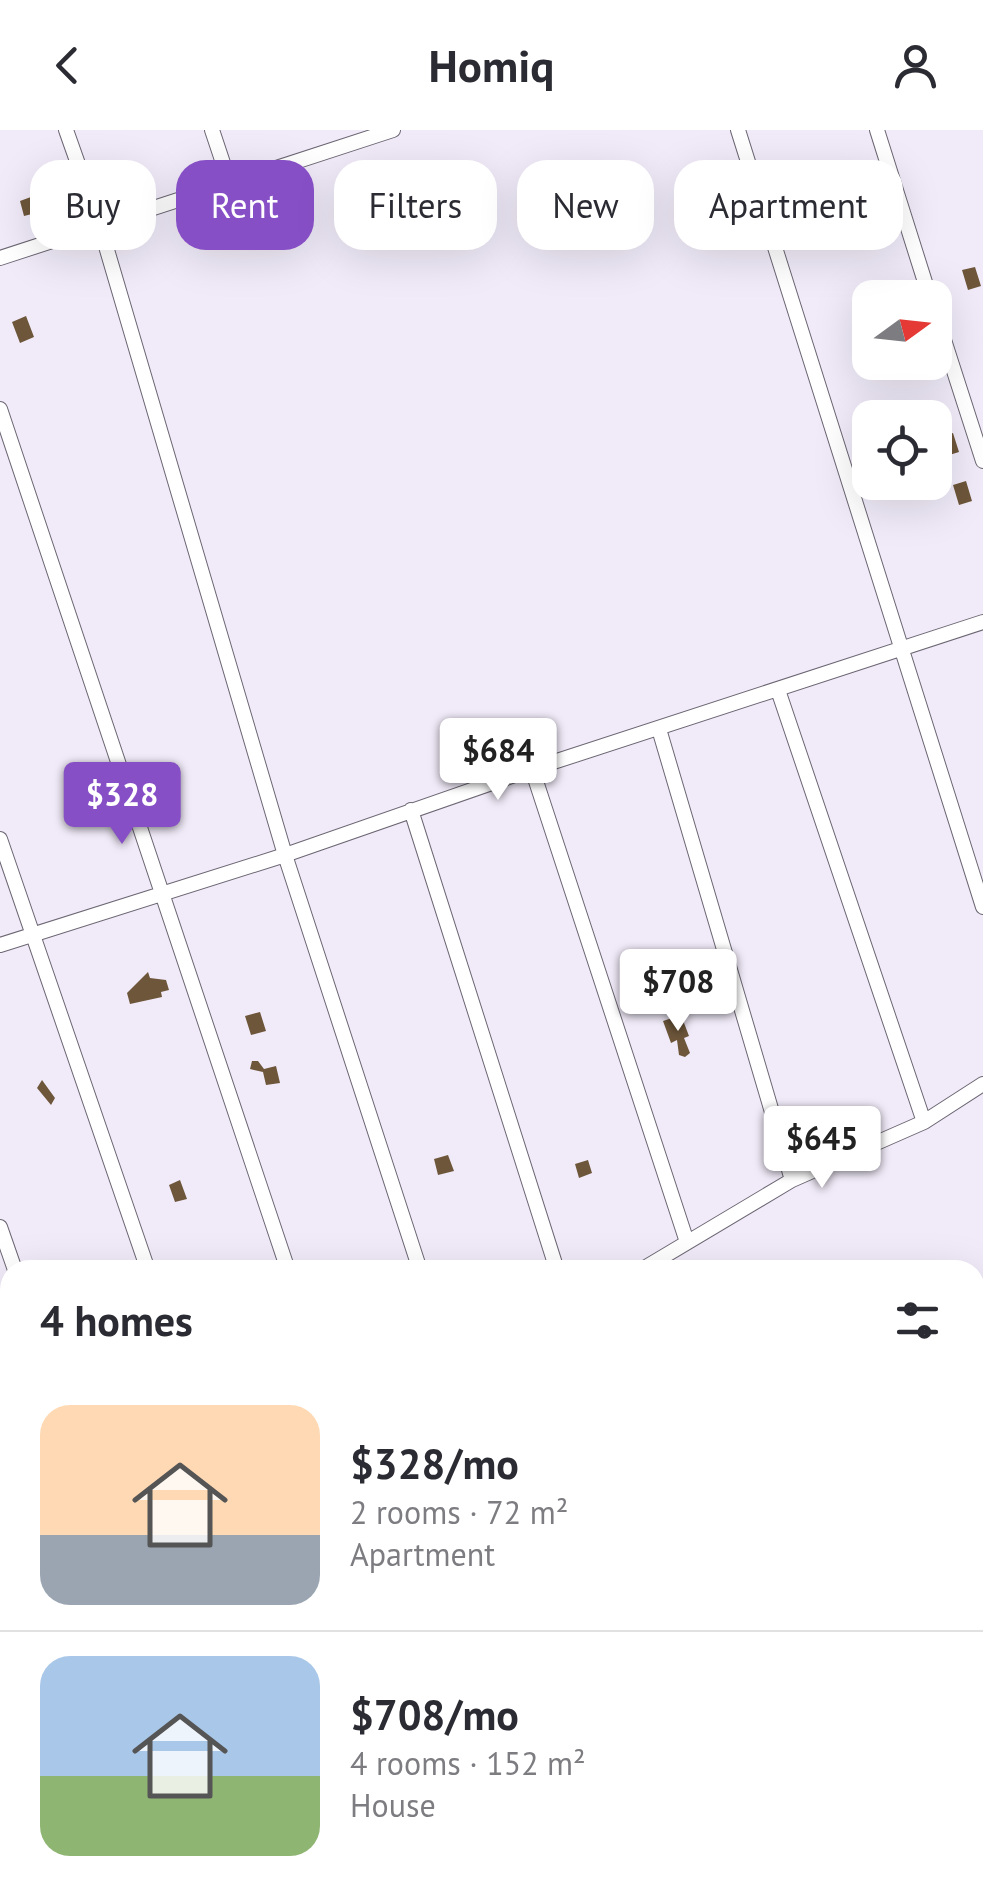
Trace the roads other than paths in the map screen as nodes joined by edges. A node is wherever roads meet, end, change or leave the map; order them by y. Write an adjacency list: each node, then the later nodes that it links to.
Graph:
1 (66, 130): 7 (street)
2 (212, 130): 8 (street)
3 (394, 130): 6 (street)
4 (738, 130): 18 (street)
5 (876, 130): 13 (street)
6 (356, 136): 9 (street)
7 (77, 160)
8 (222, 160)
9 (293, 160)
10 (30, 248): 12 (street)
11 (107, 250): 24 (street)
12 (0, 258)
13 (924, 280)
14 (952, 365): 16 (street)
15 (0, 409): 25 (street)
16 (983, 461)
17 (983, 622): 18 (street)
18 (902, 649): 19 (street); 26 (street)
19 (778, 690): 20 (street); 30 (street)
20 (659, 728): 21 (street); 31 (street)
21 (532, 769): 22 (street); 33 (street)
22 (411, 810): 24 (street); 38 (street)
23 (0, 839): 27 (street)
24 (286, 855): 25 (street); 37 (street)
25 (160, 892): 27 (street); 36 (street)
26 (983, 907)
27 (32, 934): 28 (street); 35 (street)
28 (0, 944)
29 (983, 1084): 30 (street)
30 (924, 1122): 31 (street)
31 (792, 1180): 33 (street)
32 (0, 1226): 34 (street)
33 (687, 1242): 39 (street)
34 (12, 1260)
35 (145, 1260)
36 (285, 1260)
37 (417, 1260)
38 (554, 1260)
39 (657, 1260)

